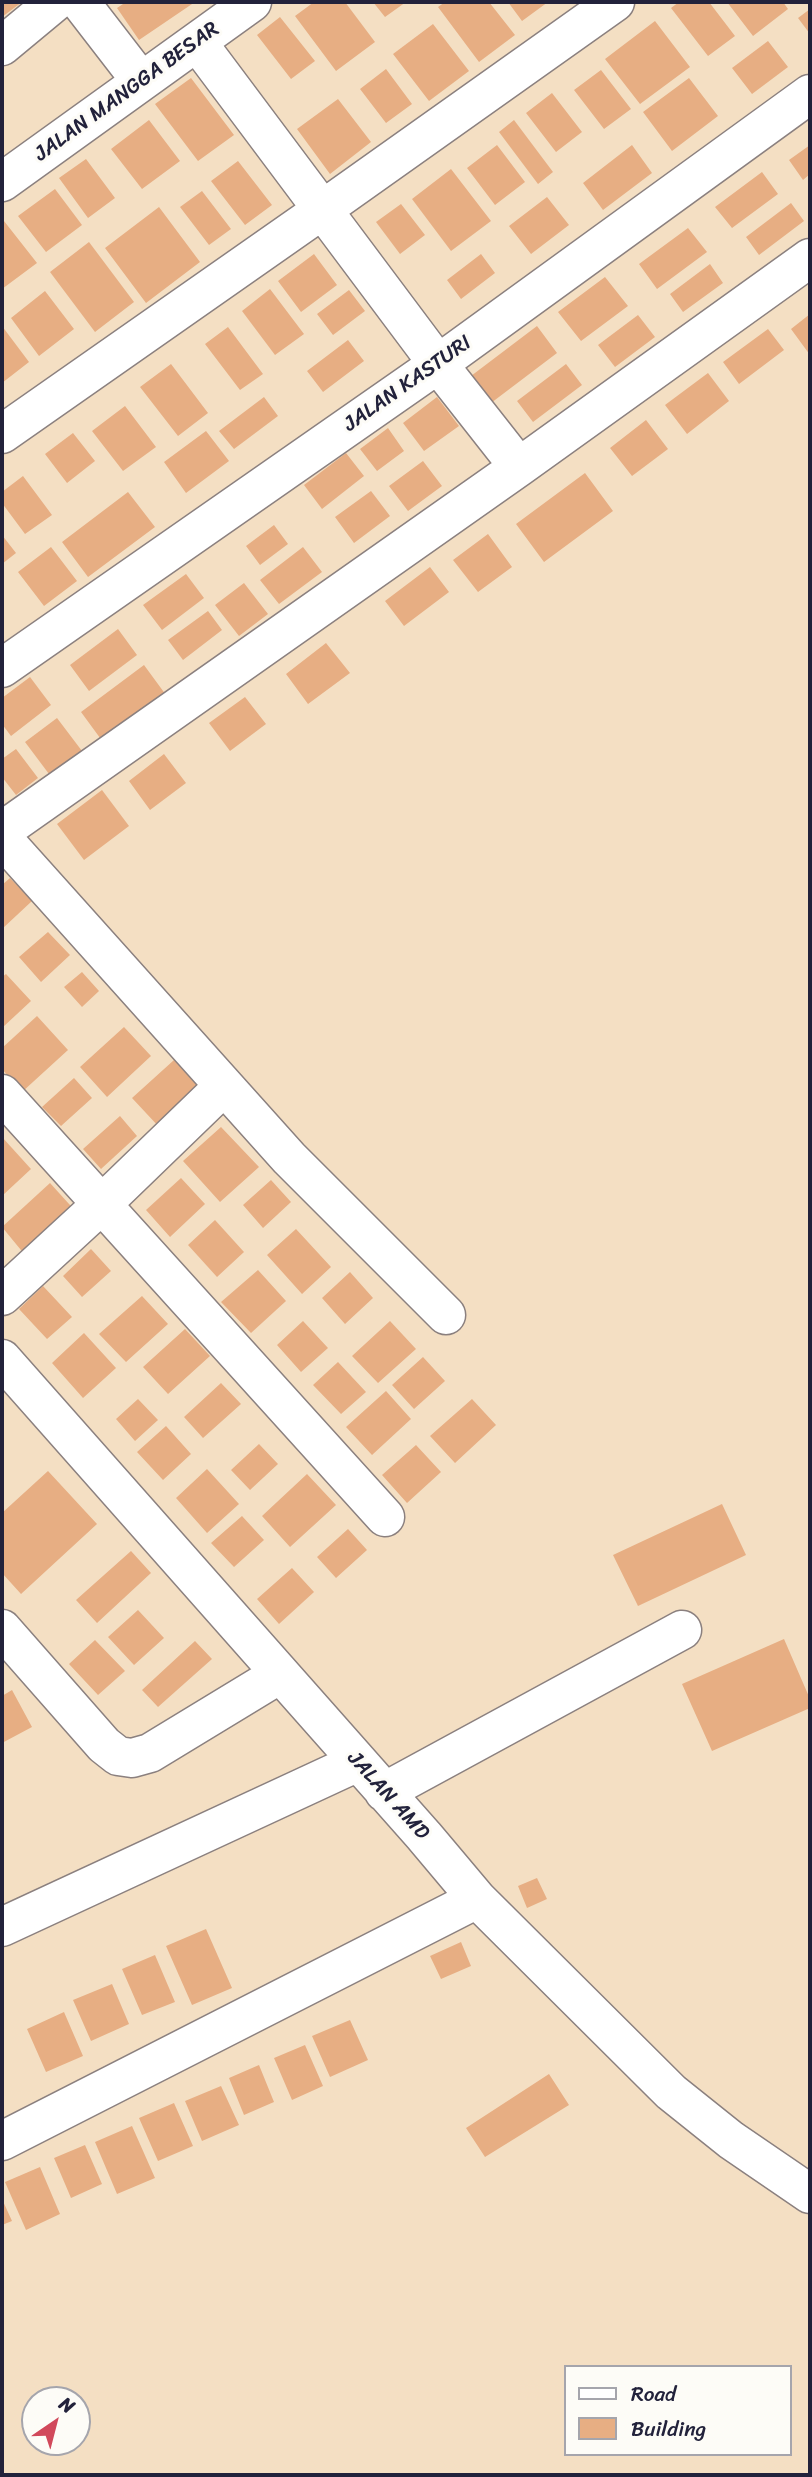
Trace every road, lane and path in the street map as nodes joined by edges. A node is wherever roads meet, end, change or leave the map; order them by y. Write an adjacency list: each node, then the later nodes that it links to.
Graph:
1 (55, 2): 6 (street)
2 (80, 2): 7 (street)
3 (251, 2): 5 (street, JALAN MANGGA BESAR)
4 (615, 2): 10 (street)
5 (197, 42): 7 (street, JALAN MANGGA BESAR); 10 (street)
6 (2, 46)
7 (141, 81): 9 (street, JALAN MANGGA BESAR)
8 (810, 94): 12 (street, JALAN KASTURI)
9 (2, 182)
10 (322, 210): 12 (street); 13 (street)
11 (810, 258): 14 (street)
12 (438, 364): 14 (street); 15 (street, JALAN KASTURI)
13 (2, 434)
14 (519, 467): 16 (street)
15 (2, 668)
16 (2, 831)
17 (2, 838): 18 (street)
18 (223, 1087): 20 (street); 22 (street)
19 (2, 1094): 20 (street)
20 (103, 1203): 21 (street); 24 (street)
21 (2, 1296)
22 (446, 1315)
23 (2, 1359): 27 (street, JALAN AMD)
24 (385, 1517)
25 (2, 1629): 27 (street)
26 (682, 1630): 29 (street)
27 (280, 1674): 28 (street, JALAN AMD)
28 (358, 1762): 29 (street, JALAN AMD); 31 (street)
29 (384, 1792): 30 (street, JALAN AMD)
30 (477, 1899): 32 (street); 33 (street, JALAN AMD)
31 (2, 1927)
32 (2, 2141)
33 (810, 2194)

